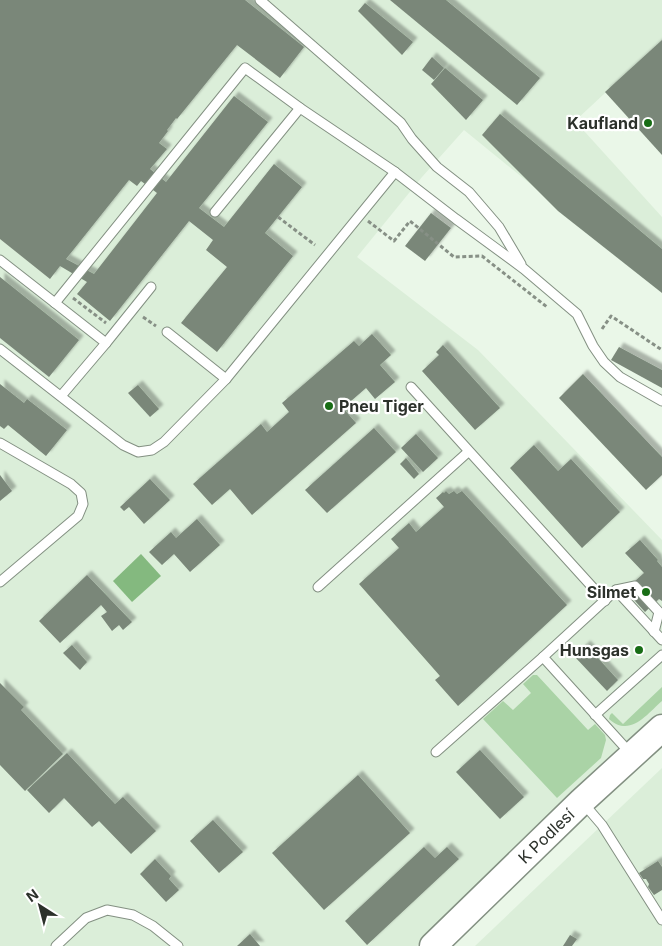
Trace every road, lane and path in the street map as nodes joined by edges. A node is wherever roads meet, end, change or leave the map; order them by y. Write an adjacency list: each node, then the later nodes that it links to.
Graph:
1 (260, 0): 9 (lane)
2 (300, 108): 3 (lane); 4 (lane); 11 (lane)
3 (395, 172): 5 (lane); 9 (lane)
4 (215, 212)
5 (360, 215): 13 (path); 22 (lane)
6 (278, 217): 7 (path)
7 (315, 245)
8 (0, 260): 12 (lane)
9 (524, 269): 25 (lane)
10 (151, 287): 19 (lane)
11 (64, 292): 12 (lane); 15 (path)
12 (55, 304): 19 (lane)
13 (548, 309)
14 (141, 316): 16 (path)
15 (107, 324)
16 (153, 325)
17 (602, 329): 21 (path)
18 (167, 332): 22 (lane)
19 (106, 343): 24 (lane)
20 (0, 349): 24 (lane)
21 (662, 350)
22 (226, 379): 24 (lane)
23 (411, 387): 27 (lane)
24 (61, 396)
25 (662, 401)
26 (0, 443): 28 (lane)
27 (468, 452): 29 (lane); 31 (lane)
28 (0, 582)
29 (318, 587)
30 (616, 590): 31 (lane); 32 (lane); 32 (lane)
31 (605, 601): 35 (lane)
32 (654, 632): 33 (lane)
33 (662, 640)
34 (662, 655): 36 (lane)
35 (543, 656): 36 (lane); 38 (lane)
36 (596, 715): 39 (lane)
37 (662, 728): 39 (street, K Podlesí)
38 (436, 752)
39 (632, 755): 40 (street, K Podlesí)
40 (582, 802): 41 (lane); 44 (street, K Podlesí)
41 (662, 920)
42 (56, 946): 43 (lane)
43 (178, 946)
44 (433, 946)

